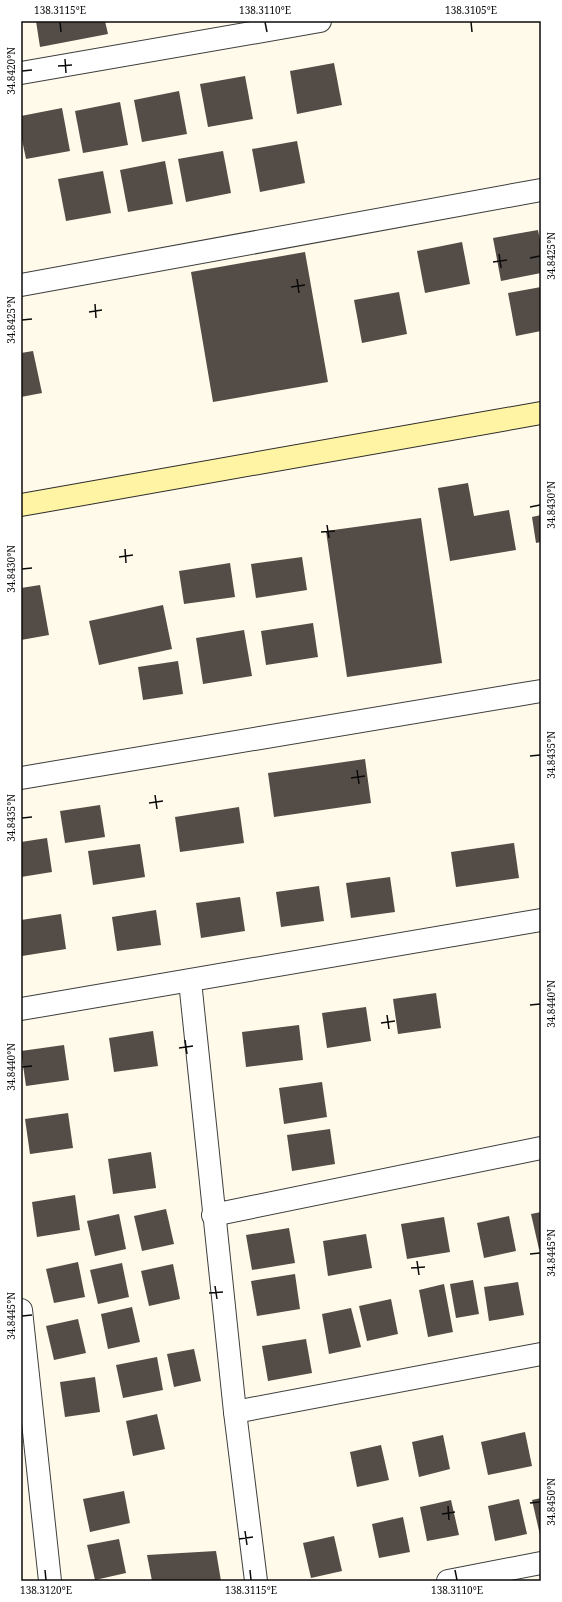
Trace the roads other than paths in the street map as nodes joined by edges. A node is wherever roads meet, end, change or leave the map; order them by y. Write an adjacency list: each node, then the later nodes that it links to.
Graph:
1 (320, 21): 2 (street)
2 (21, 73)
3 (541, 190): 4 (street)
4 (21, 285)
5 (541, 413): 6 (street)
6 (21, 505)
7 (541, 691): 8 (street)
8 (21, 778)
9 (541, 920): 10 (street)
10 (190, 981): 11 (street); 13 (street)
11 (21, 1009)
12 (541, 1148): 13 (street)
13 (213, 1215): 16 (street)
14 (21, 1310): 17 (street)
15 (541, 1354): 16 (street)
16 (235, 1412): 20 (street)
17 (29, 1448): 19 (street)
18 (541, 1563): 21 (street)
19 (50, 1581)
20 (256, 1581)
21 (448, 1581)

